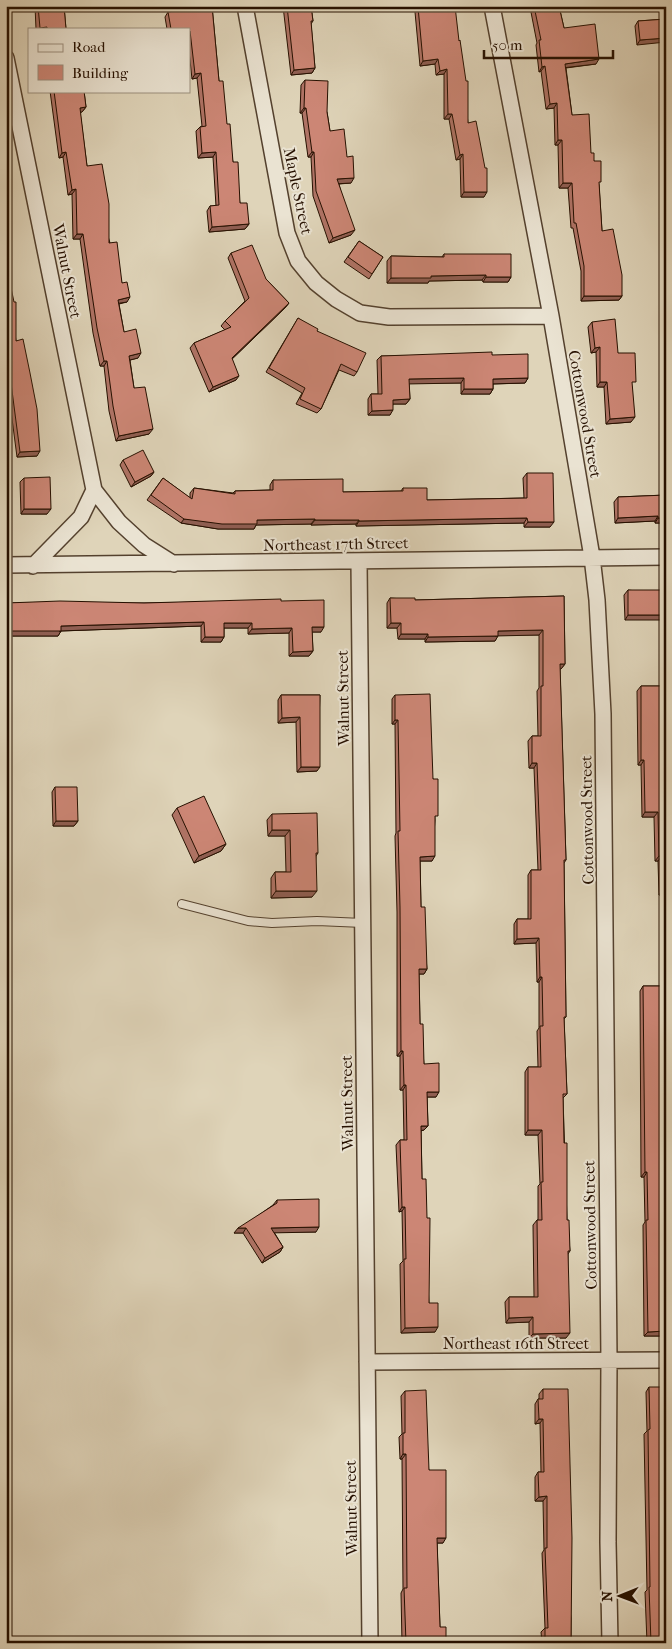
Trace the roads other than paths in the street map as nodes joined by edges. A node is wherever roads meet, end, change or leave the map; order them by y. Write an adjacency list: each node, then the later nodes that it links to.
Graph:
1 (245, 6): 4 (street, Maple Street)
2 (492, 6): 4 (street, Cottonwood Street)
3 (6, 58): 5 (street, Walnut Street)
4 (551, 316): 6 (street, Cottonwood Street)
5 (94, 490): 9 (street, Walnut Street); 11 (street)
6 (592, 557): 7 (street, Northeast 17th Street); 8 (street, Northeast 17th Street); 14 (street, Cottonwood Street)
7 (666, 557)
8 (359, 562): 9 (street, Northeast 17th Street); 13 (street, Walnut Street)
9 (174, 564): 11 (street, Northeast 17th Street)
10 (6, 565): 11 (street, Northeast 17th Street)
11 (33, 566)
12 (182, 904): 13 (lane)
13 (363, 923): 16 (street, Walnut Street)
14 (609, 1360): 15 (street, Northeast 16th Street); 16 (street, Northeast 16th Street); 18 (street, Cottonwood Street)
15 (666, 1360)
16 (367, 1362): 17 (street, Walnut Street)
17 (370, 1643)
18 (610, 1643)

